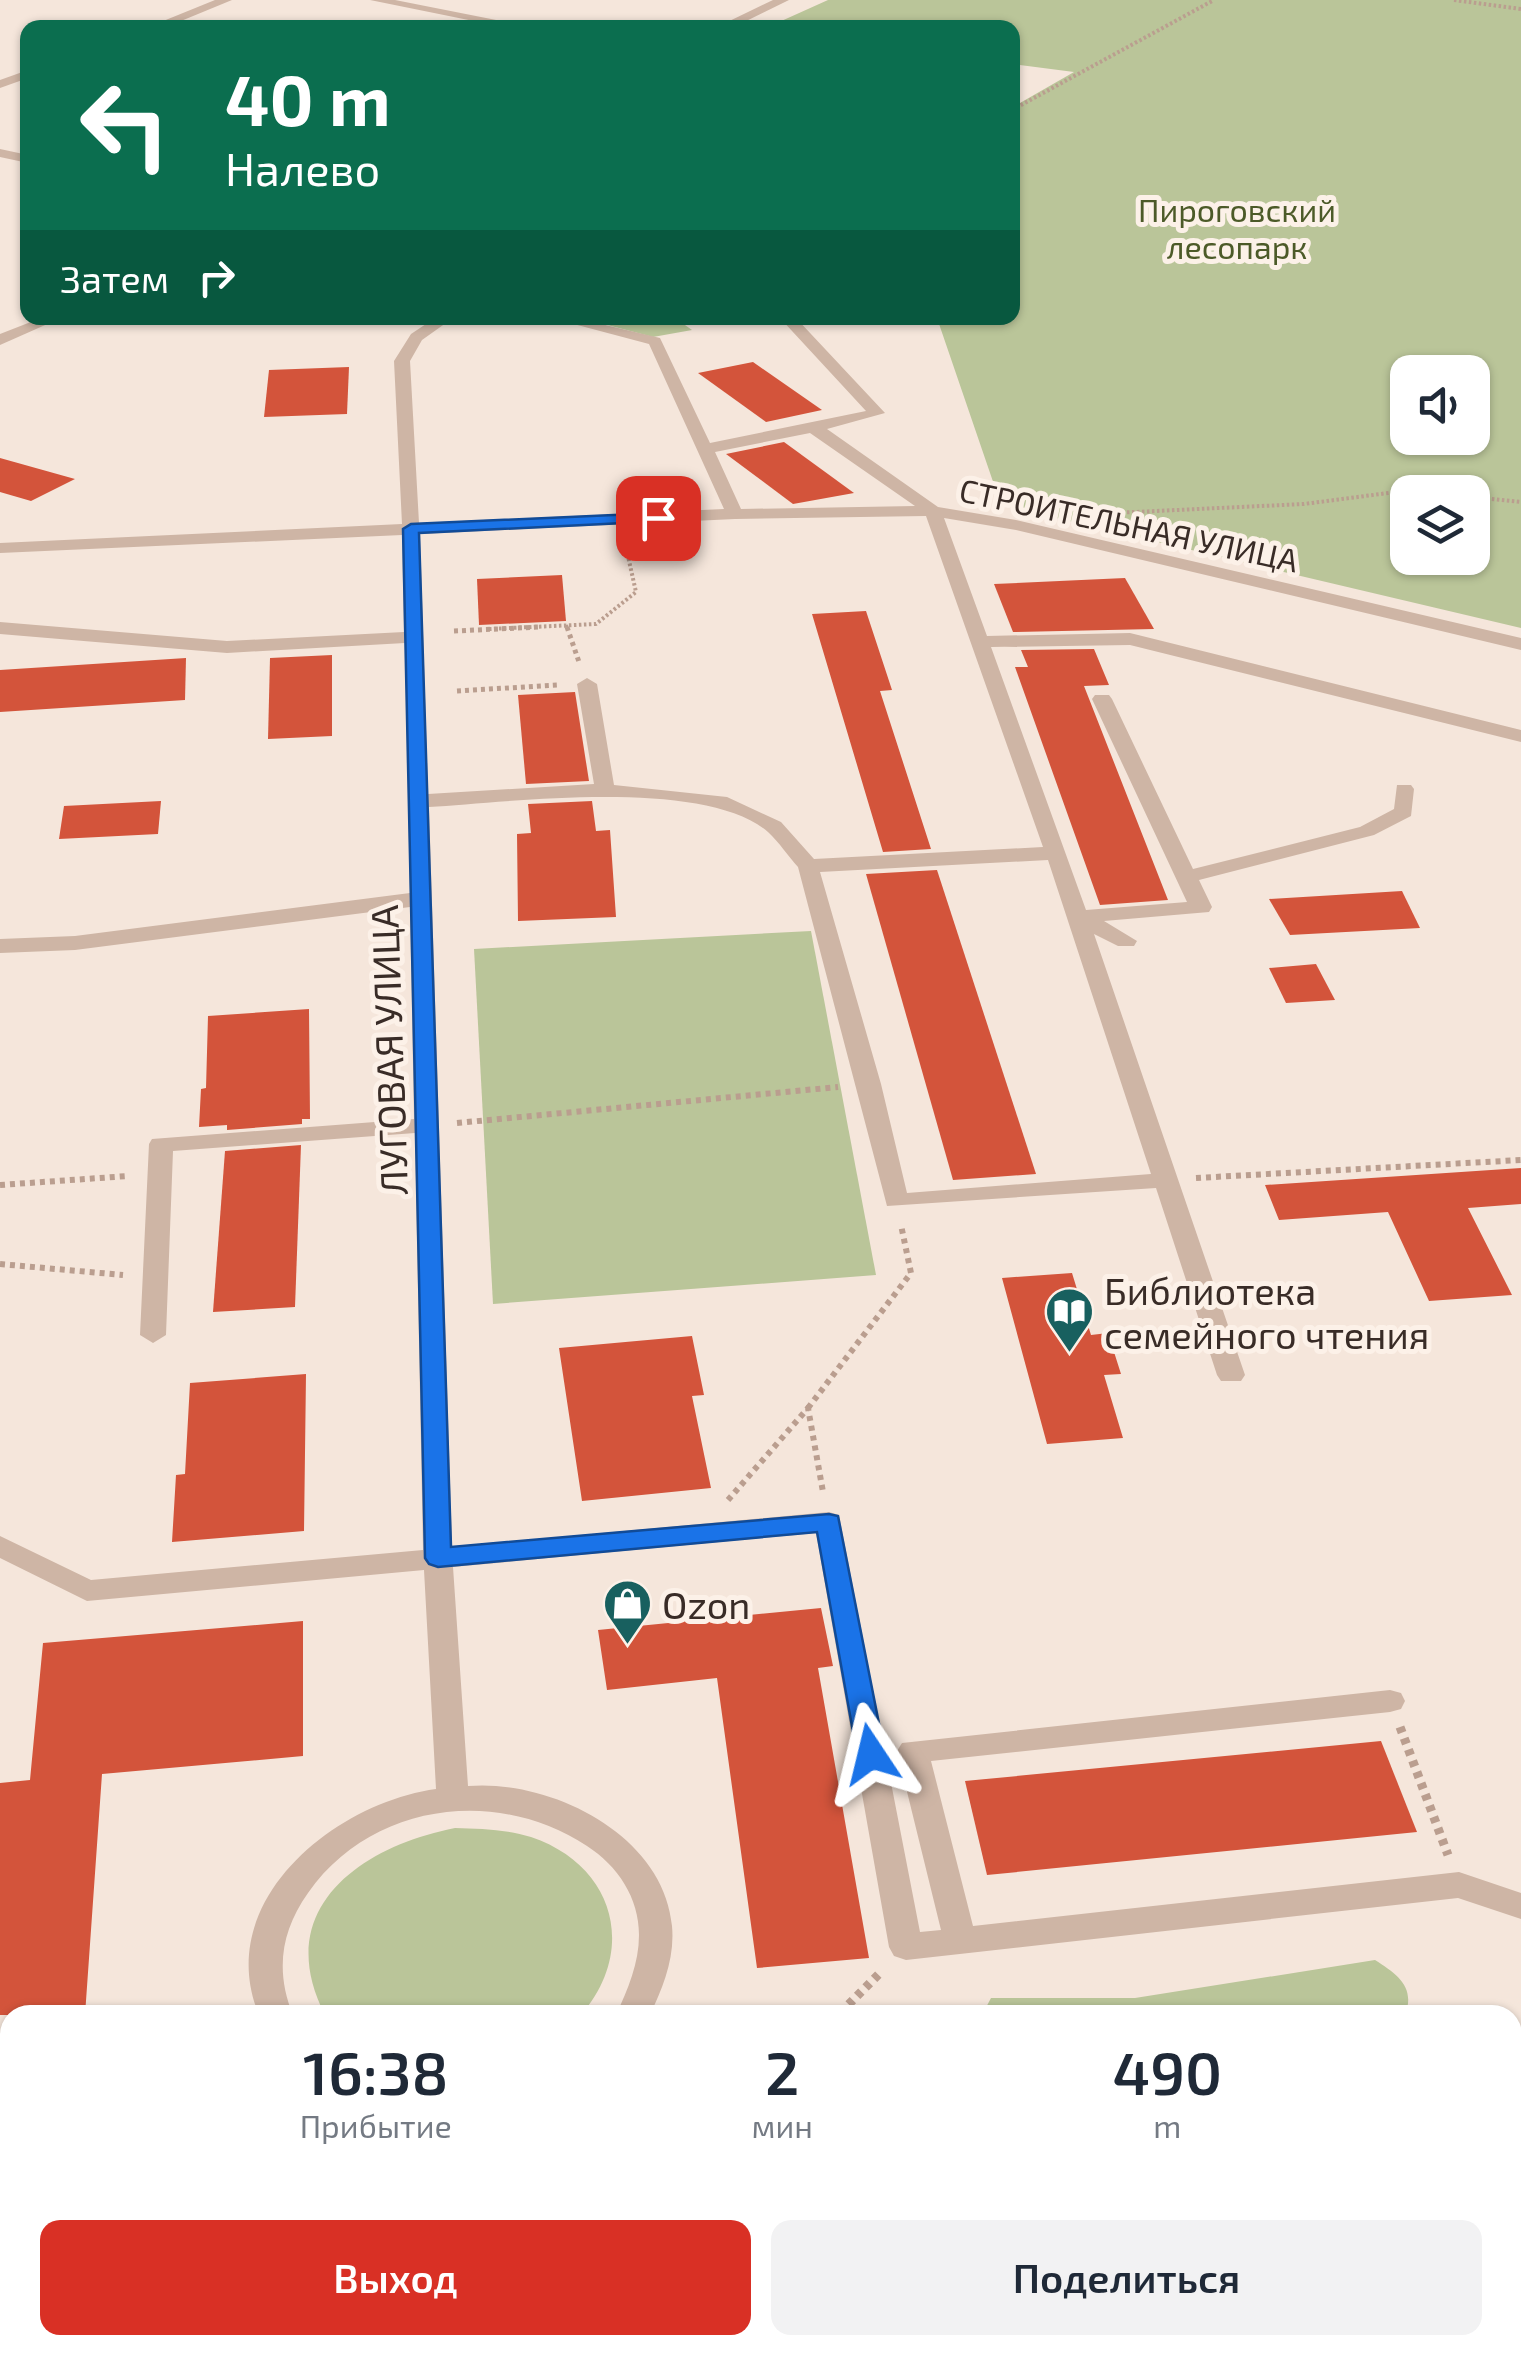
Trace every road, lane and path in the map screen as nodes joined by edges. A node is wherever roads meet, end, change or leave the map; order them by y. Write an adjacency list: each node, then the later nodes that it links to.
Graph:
1 (226, 0): 7 (street)
2 (376, 0): 8 (street)
3 (783, 0): 9 (street)
4 (1214, 0): 10 (path)
5 (1454, 0): 6 (path)
6 (1521, 9)
7 (173, 20)
8 (486, 20)
9 (739, 20)
10 (1020, 106)
11 (36, 325): 15 (street)
12 (435, 325): 25 (street, ЛУГОВАЯ УЛИЦА)
13 (588, 325): 17 (street)
14 (794, 325): 16 (street)
15 (0, 340)
16 (813, 426): 17 (street); 21 (street)
17 (705, 449): 22 (street)
18 (1390, 493): 23 (path)
19 (1490, 499): 20 (path)
20 (1521, 502)
21 (933, 512): 22 (street, СТРОИТЕЛЬНАЯ УЛИЦА); 31 (street); 32 (street, СТРОИТЕЛЬНАЯ УЛИЦА)
22 (735, 514): 24 (street, СТРОИТЕЛЬНАЯ УЛИЦА)
23 (1088, 514)
24 (620, 520): 25 (street, СТРОИТЕЛЬНАЯ УЛИЦА); 27 (path)
25 (411, 529): 26 (street, СТРОИТЕЛЬНАЯ УЛИЦА); 30 (street, ЛУГОВАЯ УЛИЦА)
26 (0, 548)
27 (566, 626): 29 (path); 33 (path)
28 (0, 628): 30 (street)
29 (454, 631)
30 (412, 637): 39 (street, ЛУГОВАЯ УЛИЦА)
31 (979, 642): 36 (street); 40 (street)
32 (1521, 644)
33 (586, 684): 34 (path); 38 (street)
34 (457, 691)
35 (1102, 699): 42 (street)
36 (1521, 736)
37 (1404, 789): 42 (street)
38 (605, 790): 39 (street); 41 (street)
39 (417, 800): 43 (street, ЛУГОВАЯ УЛИЦА)
40 (1056, 853): 41 (street); 44 (street)
41 (808, 866): 47 (street)
42 (1186, 877): 44 (street)
43 (422, 900): 46 (street); 48 (street, ЛУГОВАЯ УЛИЦА)
44 (1078, 917): 45 (street); 51 (street)
45 (1126, 941)
46 (0, 946)
47 (869, 1084): 48 (path); 53 (street)
48 (428, 1125): 50 (street); 62 (street, ЛУГОВАЯ УЛИЦА)
49 (1521, 1160): 51 (path)
50 (160, 1174): 52 (path); 55 (street)
51 (1165, 1180): 53 (street); 57 (street)
52 (0, 1186)
53 (896, 1201): 58 (path)
54 (0, 1264): 55 (path)
55 (155, 1278): 56 (street)
56 (153, 1335)
57 (1231, 1375)
58 (808, 1408): 59 (path); 60 (path)
59 (829, 1522): 60 (street); 68 (street)
60 (698, 1534): 62 (street)
61 (0, 1546): 62 (street)
62 (438, 1558): 64 (street, ЛУГОВАЯ УЛИЦА)
63 (1390, 1701): 65 (path); 67 (street)
64 (453, 1798): 69 (street); 70 (street)
65 (1459, 1885): 66 (street); 67 (street)
66 (1521, 1906)
67 (960, 1940): 68 (street)
68 (906, 1947): 71 (path)
69 (271, 2005)
70 (638, 2005)
71 (848, 2005)

